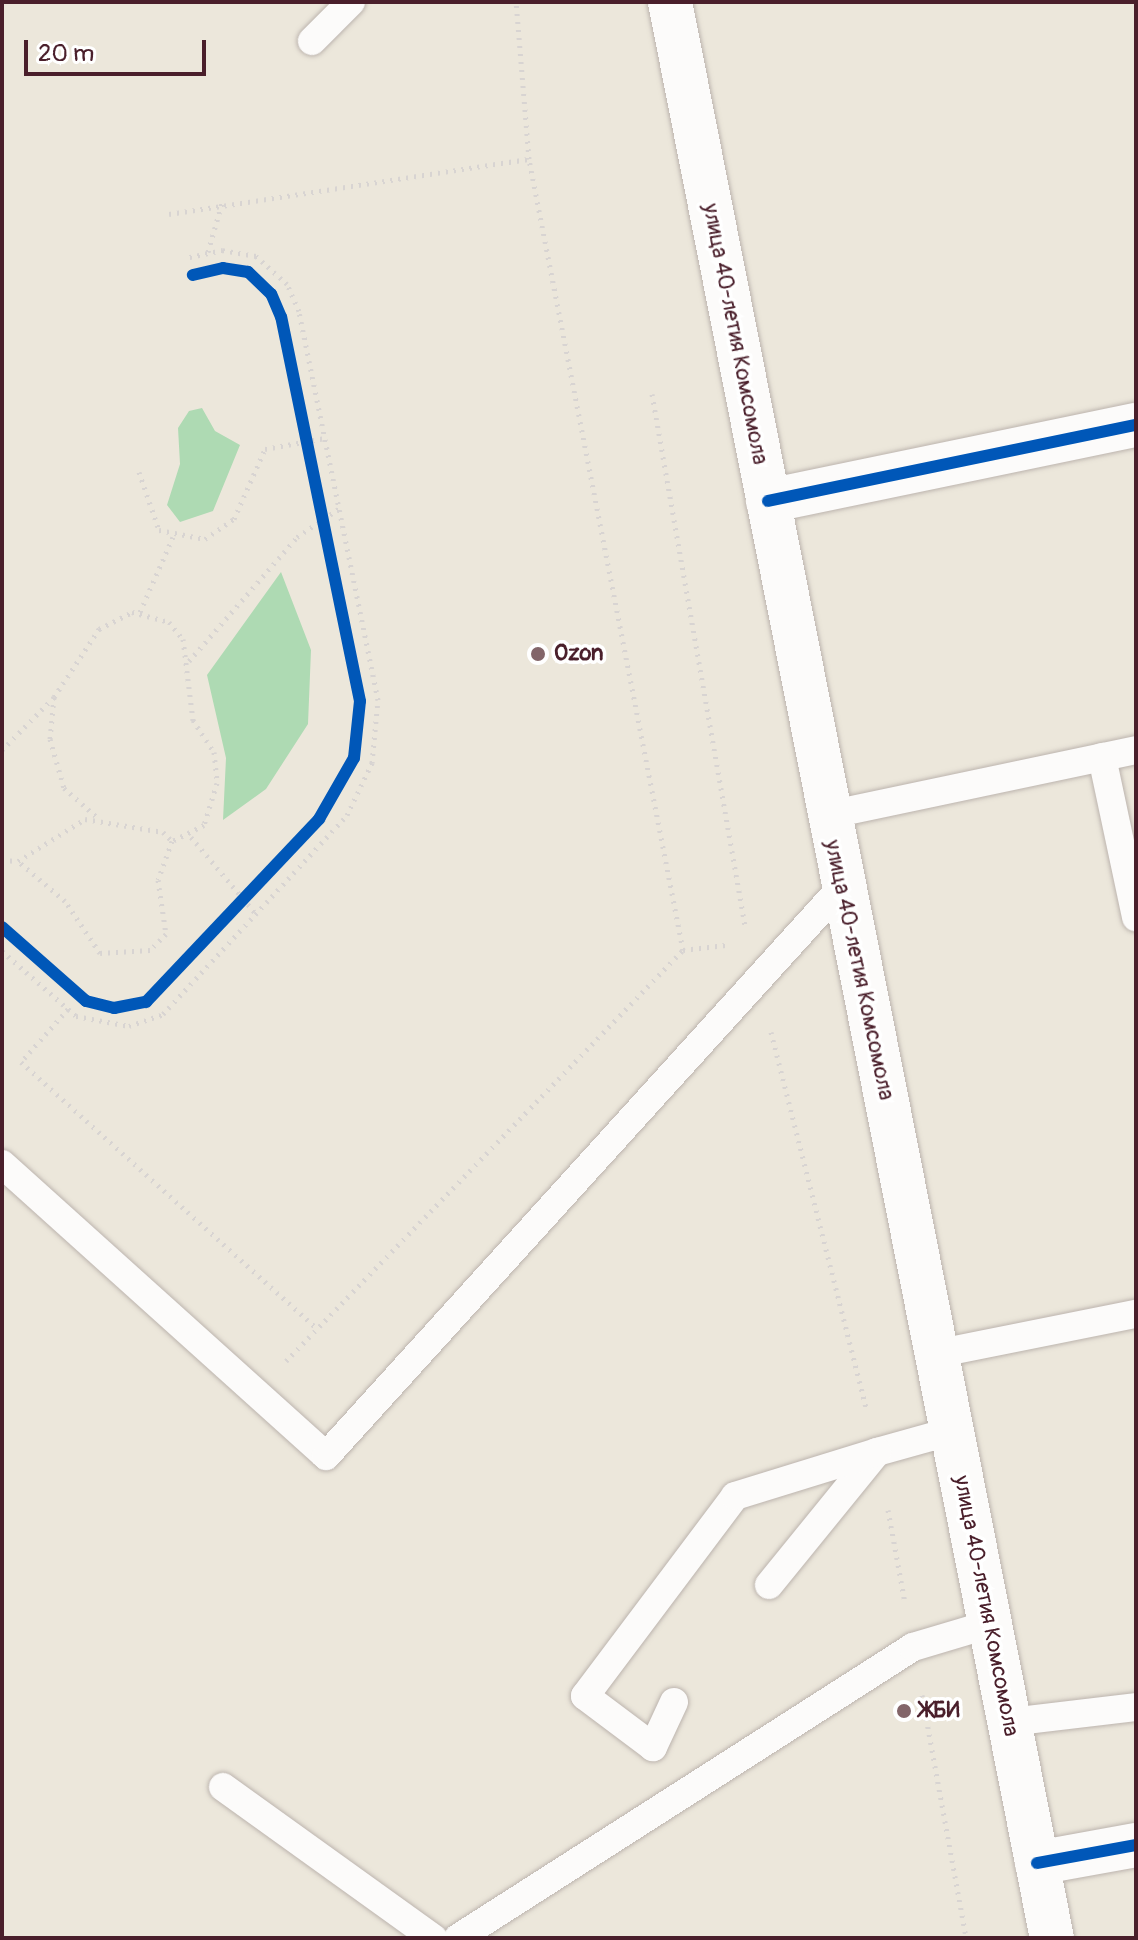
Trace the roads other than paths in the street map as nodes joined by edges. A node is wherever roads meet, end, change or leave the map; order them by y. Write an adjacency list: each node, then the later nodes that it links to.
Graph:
1 (351, 2): 3 (lane)
2 (670, 2): 5 (main road, улица 40-летия Комсомола)
3 (312, 41)
4 (1136, 425): 5 (main road)
5 (768, 501): 8 (main road, улица 40-летия Комсомола)
6 (1136, 750): 7 (lane)
7 (1102, 757): 8 (lane); 10 (lane)
8 (828, 815): 9 (main road, улица 40-летия Комсомола)
9 (841, 888): 11 (lane); 13 (main road, улица 40-летия Комсомола)
10 (1136, 917)
11 (2, 1164)
12 (1136, 1314): 13 (lane)
13 (935, 1354): 14 (main road, улица 40-летия Комсомола)
14 (952, 1431): 15 (lane); 17 (main road, улица 40-летия Комсомола)
15 (877, 1452): 16 (lane); 18 (lane)
16 (769, 1585)
17 (990, 1624): 20 (main road, улица 40-летия Комсомола); 25 (lane)
18 (674, 1702)
19 (1136, 1707): 20 (lane)
20 (1010, 1722): 23 (main road, улица 40-летия Комсомола)
21 (223, 1787): 24 (lane)
22 (1136, 1845): 23 (main road)
23 (1037, 1863): 26 (main road, улица 40-летия Комсомола)
24 (433, 1938)
25 (458, 1938)
26 (1052, 1938)

